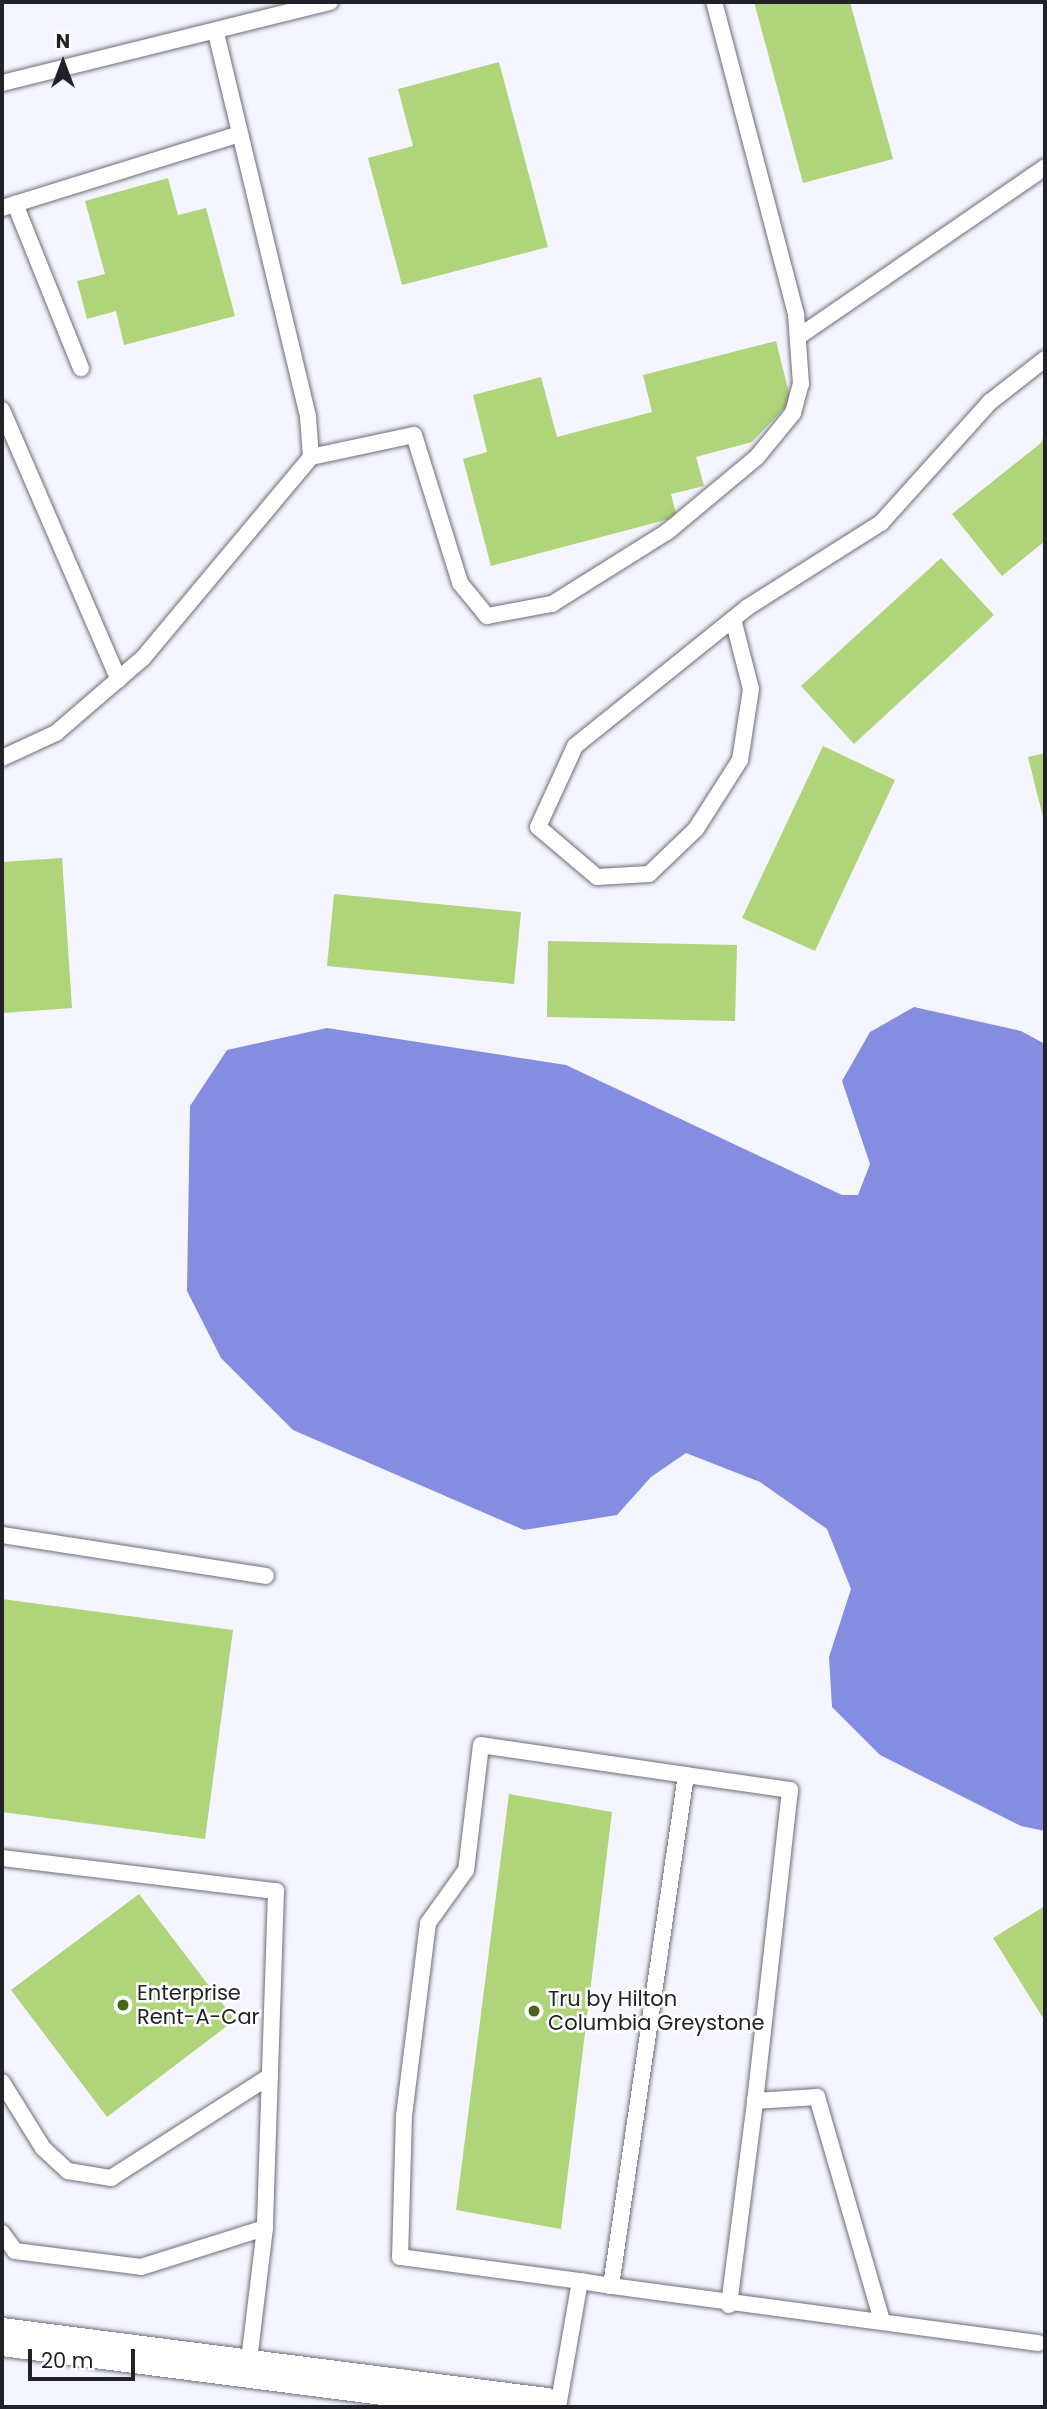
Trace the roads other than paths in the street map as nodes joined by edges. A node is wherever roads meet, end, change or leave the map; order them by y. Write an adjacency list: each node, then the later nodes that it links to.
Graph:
1 (330, 2): 3 (lane)
2 (715, 2): 8 (lane)
3 (216, 33): 4 (lane); 5 (lane)
4 (2, 83)
5 (240, 134): 7 (lane); 12 (lane)
6 (1045, 167): 8 (lane)
7 (8, 206): 10 (lane)
8 (798, 337): 12 (lane)
9 (1045, 359): 13 (lane)
10 (81, 368)
11 (2, 410): 14 (lane)
12 (311, 457): 14 (lane)
13 (733, 619): 13 (lane)
14 (120, 680): 15 (lane)
15 (2, 758)
16 (2, 1535): 17 (lane)
17 (265, 1576)
18 (686, 1775): 22 (lane); 25 (lane); 26 (lane)
19 (2, 1858): 20 (lane)
20 (270, 2076): 21 (lane); 23 (lane)
21 (2, 2082)
22 (755, 2101): 27 (lane); 28 (lane)
23 (265, 2228): 24 (lane); 31 (lane)
24 (2, 2233)
25 (580, 2281): 26 (lane); 33 (lane)
26 (611, 2286): 27 (lane)
27 (729, 2305): 28 (lane)
28 (882, 2321): 30 (lane)
29 (2, 2337): 31 (street)
30 (1038, 2343)
31 (248, 2369): 32 (street)
32 (546, 2407)
33 (558, 2407)

